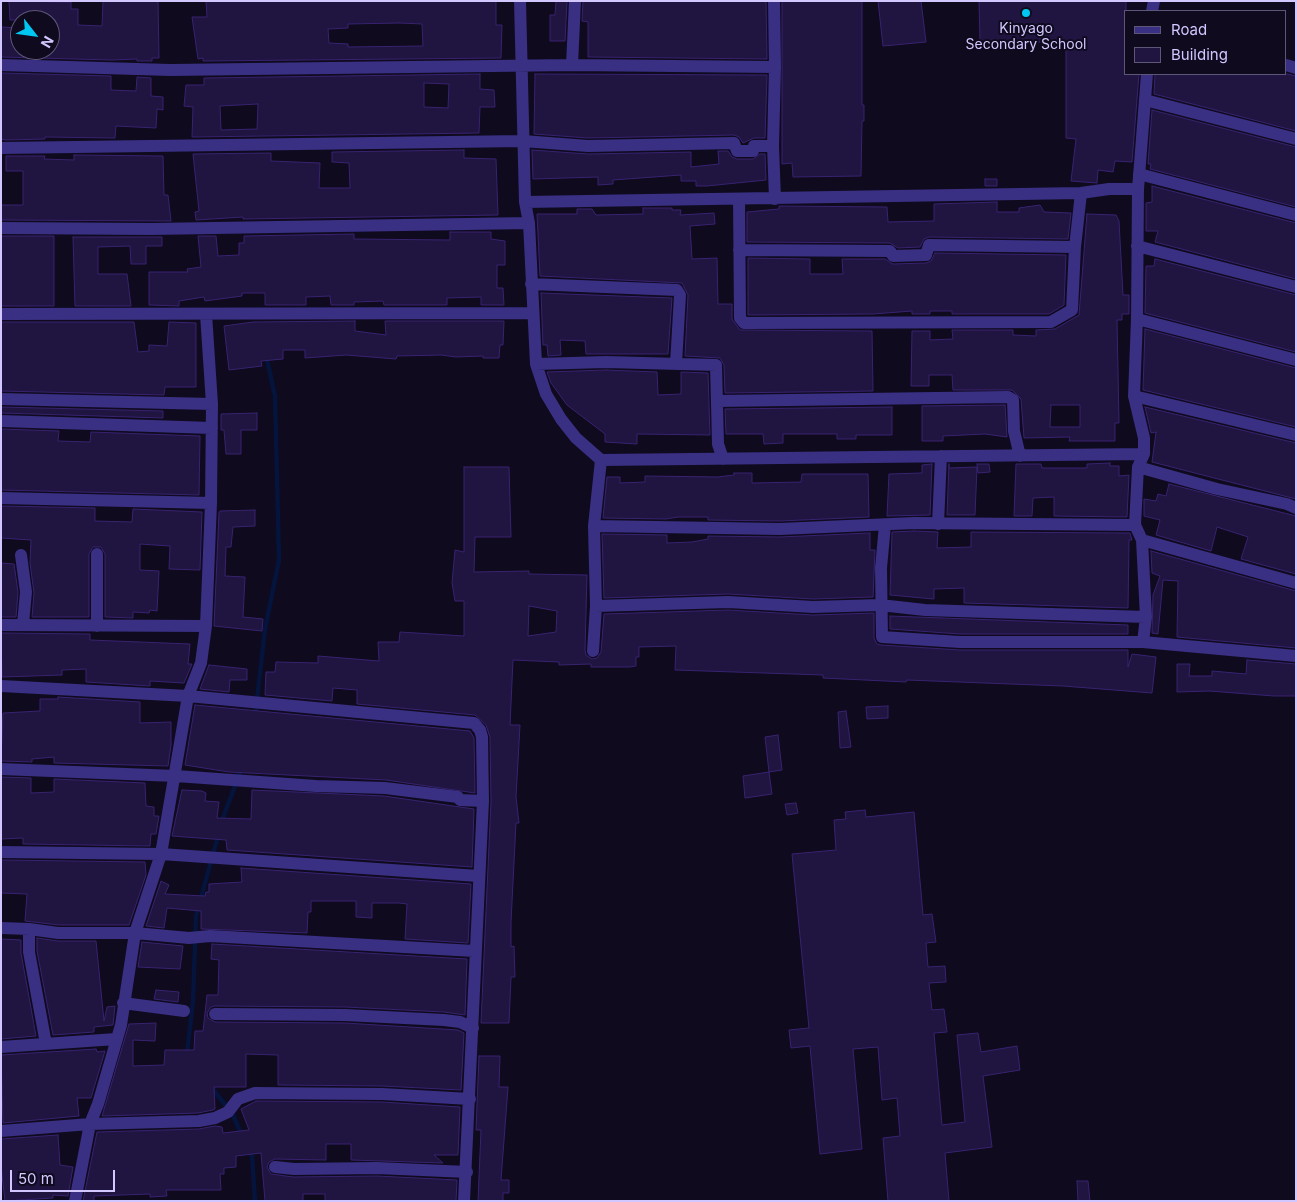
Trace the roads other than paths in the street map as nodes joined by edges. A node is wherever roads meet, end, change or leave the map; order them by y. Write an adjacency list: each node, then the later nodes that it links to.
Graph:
1 (520, 1): 4 (street)
2 (576, 1): 5 (street)
3 (774, 1): 7 (street)
4 (521, 65): 5 (street); 6 (street); 11 (street)
5 (572, 65): 7 (street)
6 (1, 66)
7 (775, 67): 12 (street)
8 (1146, 75): 9 (street)
9 (1145, 100): 10 (street); 14 (street)
10 (1296, 139)
11 (523, 141): 12 (street); 13 (street); 19 (street)
12 (772, 146): 18 (street)
13 (1, 148)
14 (1139, 174): 15 (street); 20 (street)
15 (1138, 189): 16 (street); 23 (street)
16 (1081, 192): 18 (street); 24 (street)
17 (739, 199): 18 (street); 19 (street); 25 (street)
18 (774, 199)
19 (524, 202): 21 (street)
20 (1296, 215)
21 (529, 223): 22 (street); 26 (street)
22 (1, 228)
23 (1137, 246): 27 (street); 31 (street)
24 (1075, 247): 25 (street); 25 (street)
25 (740, 250)
26 (531, 284): 28 (street); 34 (street)
27 (1296, 287)
28 (532, 313): 30 (street); 33 (street)
29 (1, 314): 30 (street)
30 (206, 314): 38 (street)
31 (1137, 319): 32 (street); 35 (street)
32 (1296, 360)
33 (536, 364): 34 (street); 46 (street)
34 (676, 364): 37 (street)
35 (1134, 396): 41 (street); 42 (street)
36 (1, 399): 38 (street)
37 (717, 401): 44 (street); 45 (street)
38 (212, 404): 40 (street)
39 (1, 422): 40 (street)
40 (212, 428): 49 (street)
41 (1296, 435)
42 (1144, 454): 44 (street); 47 (street)
43 (941, 456): 44 (street); 45 (street); 51 (street)
44 (1020, 456)
45 (723, 459): 46 (street)
46 (600, 460): 54 (street)
47 (1138, 467): 50 (street); 53 (street)
48 (1, 498): 49 (street)
49 (211, 503): 65 (street)
50 (1296, 508)
51 (938, 524): 52 (street); 53 (street)
52 (886, 525): 54 (street); 59 (street)
53 (1135, 525): 55 (street)
54 (594, 526): 60 (street)
55 (1142, 540): 58 (street); 61 (street)
56 (97, 554): 64 (street)
57 (21, 555): 62 (street)
58 (1296, 583)
59 (880, 605): 60 (street); 61 (street); 66 (street)
60 (596, 606): 67 (street)
61 (1146, 617): 66 (street)
62 (24, 624): 63 (street); 64 (street)
63 (1, 625)
64 (97, 626): 65 (street)
65 (206, 626): 70 (street)
66 (1143, 642): 68 (street)
67 (593, 651)
68 (1296, 656)
69 (1, 686): 70 (street)
70 (188, 696): 72 (street); 73 (street)
71 (1, 770): 72 (street)
72 (176, 776): 73 (street); 75 (street)
73 (483, 801): 76 (street)
74 (1, 852): 75 (street)
75 (161, 854): 76 (street); 79 (street)
76 (478, 876): 80 (street)
77 (1, 928): 78 (street)
78 (29, 929): 79 (street); 86 (street)
79 (135, 934): 80 (street); 81 (street)
80 (474, 951): 84 (street)
81 (123, 1003): 82 (street); 85 (street)
82 (184, 1011)
83 (214, 1014): 84 (street)
84 (473, 1028): 88 (street)
85 (116, 1039): 86 (street); 89 (street)
86 (46, 1044): 87 (street)
87 (1, 1047)
88 (470, 1099): 89 (street); 92 (street)
89 (90, 1124): 90 (street); 93 (street)
90 (1, 1131)
91 (275, 1167): 92 (street)
92 (467, 1172): 94 (street)
93 (75, 1201)
94 (464, 1201)

